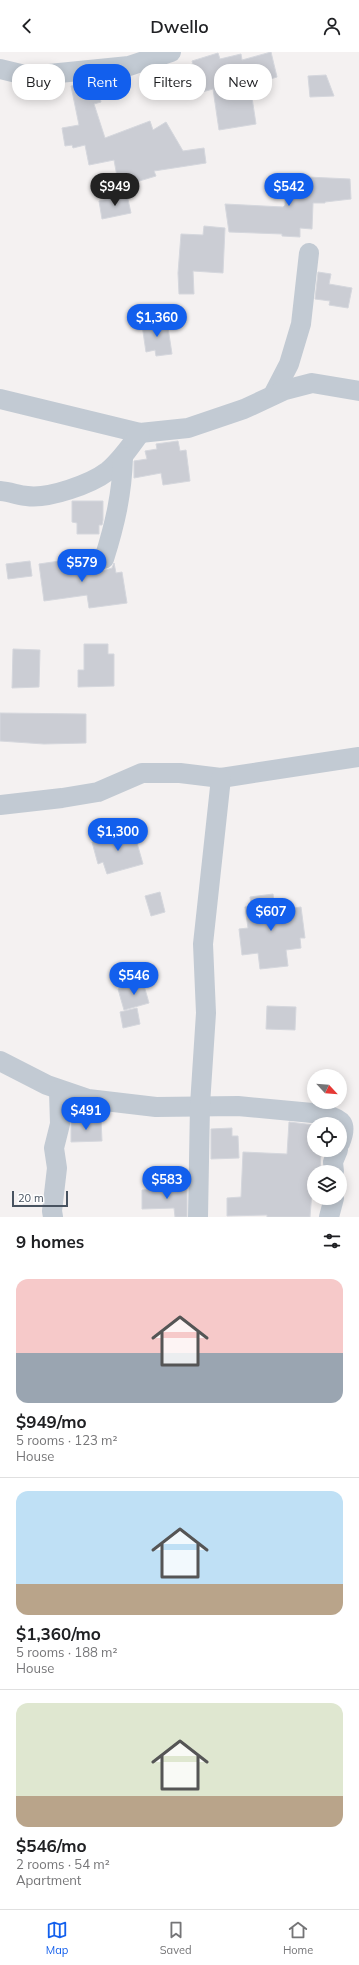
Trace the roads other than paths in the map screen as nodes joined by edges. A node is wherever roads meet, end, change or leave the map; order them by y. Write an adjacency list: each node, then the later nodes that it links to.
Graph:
1 (171, 52): 2 (street)
2 (0, 69)
3 (309, 254): 5 (street)
4 (359, 391): 5 (street)
5 (273, 395): 7 (street)
6 (0, 399): 7 (street)
7 (140, 433): 8 (street)
8 (123, 457): 9 (street); 10 (street)
9 (0, 491)
10 (104, 559)
11 (359, 757): 12 (street)
12 (221, 778): 13 (street); 16 (street)
13 (0, 805)
14 (0, 1061): 15 (street)
15 (59, 1091): 16 (street); 19 (street)
16 (200, 1105): 17 (street); 20 (street)
17 (335, 1117)
18 (332, 1205): 21 (street)
19 (53, 1217)
20 (198, 1217)
21 (329, 1217)

